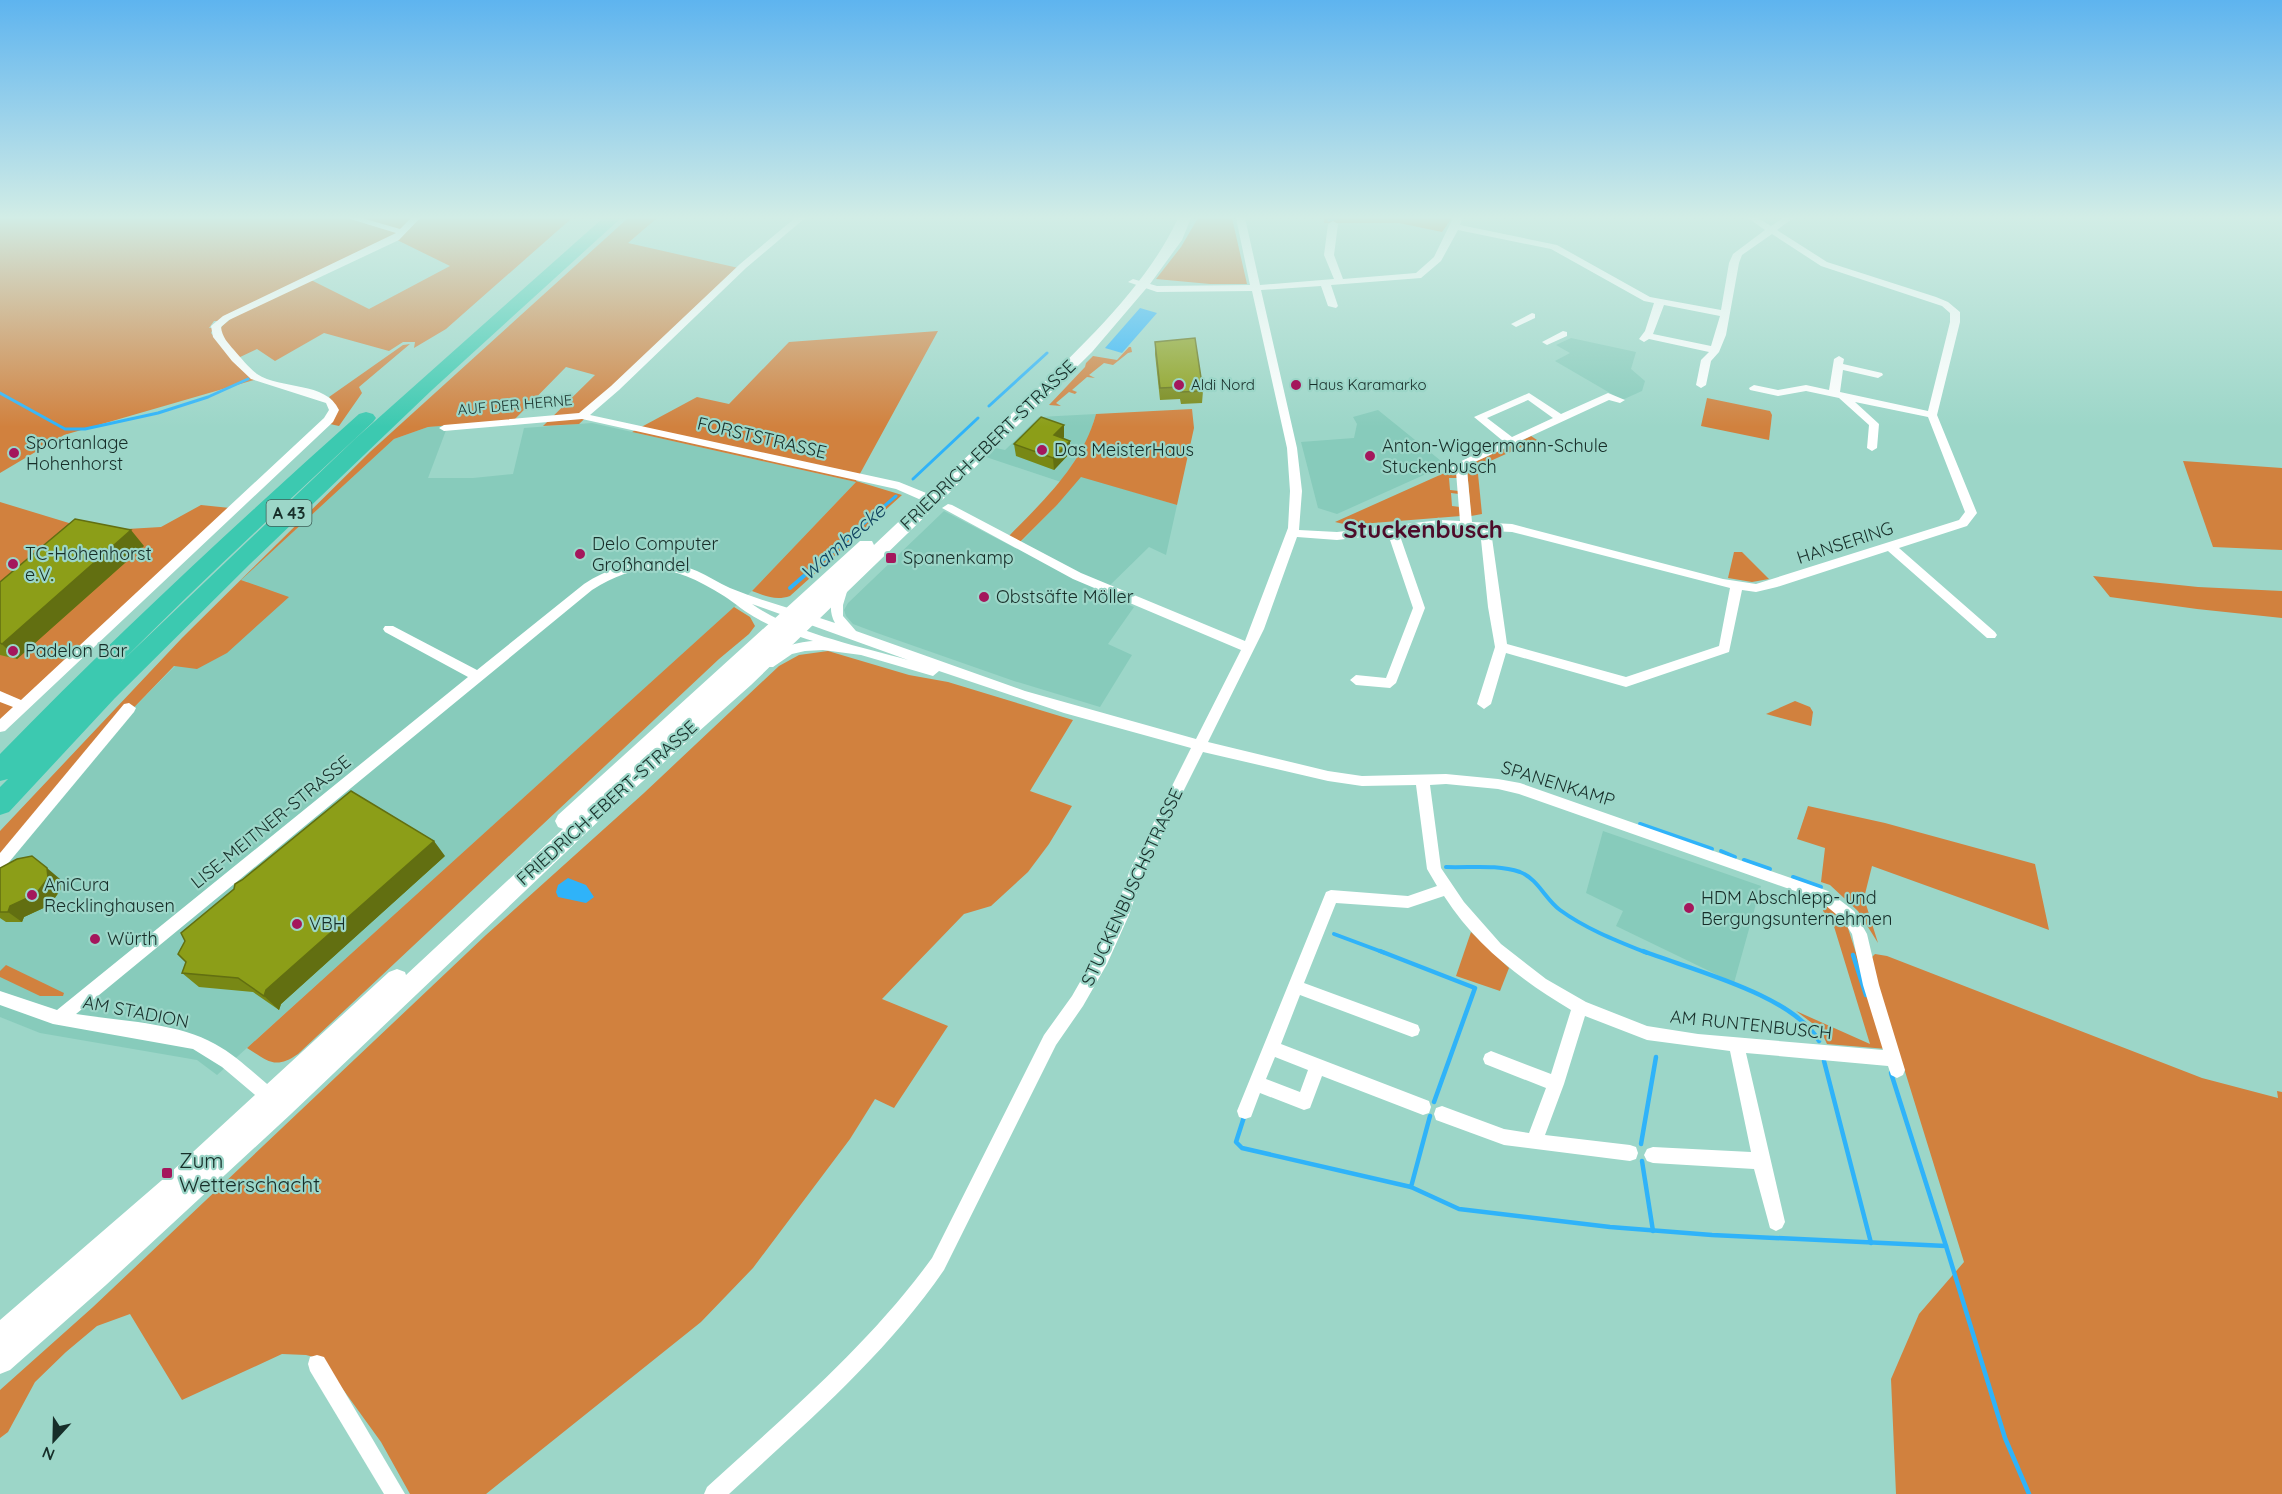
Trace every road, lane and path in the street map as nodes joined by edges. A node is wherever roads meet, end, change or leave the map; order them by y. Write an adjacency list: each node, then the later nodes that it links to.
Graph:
1 (290, 288): 52 (street)
2 (512, 288): 56 (highway, A 43)
3 (535, 288): 58 (highway, A 43)
4 (720, 288): 27 (street, AUF DER HERNE)
5 (1135, 288): 32 (main road, FRIEDRICH-EBERT-STRASSE)
6 (1153, 288): 7 (street)
7 (1255, 288): 8 (street); 36 (street, STUCKENBUSCHSTRASSE)
8 (1259, 288)
9 (1327, 288): 14 (street)
10 (1627, 288): 13 (street)
11 (1730, 288): 15 (street)
12 (1898, 288): 26 (street)
13 (1660, 301): 15 (street); 20 (street)
14 (1334, 306)
15 (1725, 314): 20 (street)
16 (1532, 316): 17 (street)
17 (1516, 324)
18 (1563, 334): 19 (street)
19 (1547, 342)
20 (1715, 350): 22 (street)
21 (1878, 375): 24 (street)
22 (1701, 385)
23 (1754, 388): 24 (street)
24 (1838, 395): 26 (street); 31 (street)
25 (1620, 400): 28 (street)
26 (1932, 415): 37 (street, HANSERING)
27 (582, 416): 29 (street, AUF DER HERNE); 32 (street, FORSTSTRASSE)
28 (1559, 417): 30 (street); 30 (street)
29 (444, 428)
30 (1509, 440): 33 (street)
31 (1872, 448)
32 (934, 501): 38 (main road, FRIEDRICH-EBERT-STRASSE); 41 (main road, FRIEDRICH-EBERT-STRASSE); 46 (street, FORSTSTRASSE)
33 (1466, 524): 34 (street, HANSERING); 35 (street, HANSERING)
34 (1485, 525): 39 (street, HANSERING); 45 (street)
35 (1392, 529): 36 (street, HANSERING); 49 (street)
36 (1292, 533): 46 (street, STUCKENBUSCHSTRASSE)
37 (1891, 547): 39 (street, HANSERING); 43 (street)
38 (843, 584): 41 (main road, FRIEDRICH-EBERT-STRASSE); 44 (street, SPANENKAMP)
39 (1737, 585): 45 (street)
40 (726, 591): 41 (street, LISE-MEITNER-STRASSE); 41 (street, LISE-MEITNER-STRASSE); 47 (street, LISE-MEITNER-STRASSE)
41 (794, 621): 44 (street, SPANENKAMP); 48 (main road, FRIEDRICH-EBERT-STRASSE); 73 (main road, FRIEDRICH-EBERT-STRASSE)
42 (389, 629): 47 (street)
43 (1991, 635)
44 (857, 643): 48 (street, SPANENKAMP); 55 (street, SPANENKAMP)
45 (1501, 647): 51 (street)
46 (1249, 648): 55 (street, STUCKENBUSCHSTRASSE)
47 (478, 677): 64 (street, LISE-MEITNER-STRASSE)
48 (744, 680): 73 (main road, FRIEDRICH-EBERT-STRASSE)
49 (1356, 680)
50 (0, 696): 52 (street)
51 (1484, 704)
52 (22, 706): 54 (street)
53 (129, 708): 59 (street)
54 (0, 727)
55 (1200, 744): 57 (street, SPANENKAMP); 86 (street, STUCKENBUSCHSTRASSE)
56 (0, 771)
57 (1422, 778): 60 (street, AM RUNTENBUSCH); 69 (street, SPANENKAMP)
58 (0, 804)
59 (0, 863)
60 (1447, 889): 61 (street); 63 (street, AM RUNTENBUSCH)
61 (1296, 987): 65 (street); 67 (street)
62 (0, 998): 64 (street, AM STADION)
63 (1580, 1007): 66 (street, AM RUNTENBUSCH); 72 (street)
64 (60, 1017): 73 (street, AM STADION)
65 (1412, 1030)
66 (1736, 1044): 69 (street, AM RUNTENBUSCH); 80 (street)
67 (1270, 1048): 70 (street); 71 (street)
68 (1491, 1059): 72 (street)
69 (1896, 1064)
70 (1318, 1066): 71 (street); 74 (street)
71 (1256, 1083): 75 (street)
72 (1556, 1084): 77 (street)
73 (277, 1102): 82 (main road, FRIEDRICH-EBERT-STRASSE); 83 (main road, FRIEDRICH-EBERT-STRASSE)
74 (1423, 1107)
75 (1245, 1112)
76 (1442, 1114): 77 (street)
77 (1534, 1142): 78 (street)
78 (1630, 1153)
79 (1653, 1155): 80 (street)
80 (1761, 1161): 81 (street)
81 (1776, 1222)
82 (0, 1338)
83 (0, 1360)
84 (317, 1364): 85 (street)
85 (395, 1494)
86 (714, 1494)

